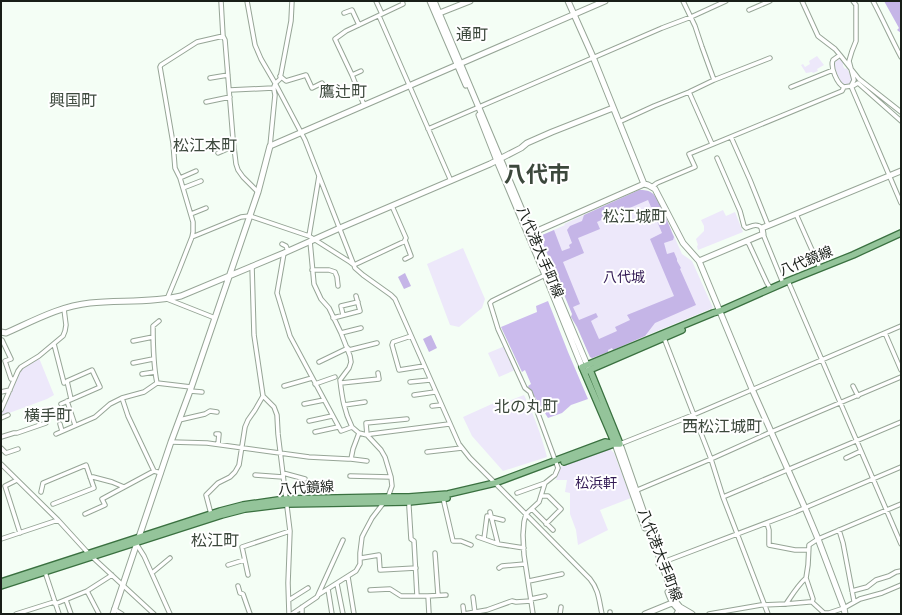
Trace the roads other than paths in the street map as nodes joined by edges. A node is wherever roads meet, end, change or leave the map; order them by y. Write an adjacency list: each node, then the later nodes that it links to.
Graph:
1 (221, 1): 24 (street)
2 (247, 1): 38 (street)
3 (292, 1): 35 (street)
4 (376, 1): 21 (street)
5 (402, 1): 21 (street)
6 (430, 1): 19 (street, 八代港大手町線)
7 (434, 1): 19 (street, 八代港大手町線)
8 (470, 1): 19 (street)
9 (568, 1): 20 (street)
10 (605, 1): 20 (street)
11 (683, 1): 22 (street)
12 (726, 1): 22 (street)
13 (770, 1): 17 (street)
14 (802, 1): 25 (street)
15 (853, 1): 31 (street)
16 (873, 1): 26 (street)
17 (749, 10)
18 (344, 13): 23 (street)
19 (438, 14): 29 (street, 八代港大手町線)
20 (574, 14): 27 (street); 29 (street)
21 (380, 15): 23 (street); 40 (street)
22 (691, 17): 27 (street); 37 (street)
23 (359, 25): 34 (street)
24 (223, 36): 33 (street); 68 (street)
25 (840, 55): 30 (street); 31 (street)
26 (901, 56)
27 (593, 57): 50 (street); 51 (street)
28 (770, 58): 37 (street)
29 (459, 63): 40 (street); 50 (street, 八代港大手町線)
30 (833, 70): 42 (street); 44 (street)
31 (851, 70): 41 (street); 52 (street)
32 (362, 71): 34 (street)
33 (228, 75): 36 (street); 45 (street)
34 (352, 75): 49 (street)
35 (280, 76): 38 (street); 39 (street)
36 (210, 78)
37 (714, 80): 46 (street)
38 (275, 83): 43 (street); 56 (street)
39 (322, 83)
40 (409, 85): 49 (street); 55 (street)
41 (851, 86): 44 (street); 53 (street); 66 (street)
42 (791, 87)
43 (273, 88): 45 (street); 60 (street)
44 (844, 88): 57 (street)
45 (230, 90): 47 (street)
46 (689, 92): 54 (street); 58 (street)
47 (230, 97): 48 (street); 59 (street)
48 (206, 102)
49 (364, 105): 56 (street)
50 (478, 107): 55 (street); 63 (street, 八代港大手町線)
51 (613, 108): 54 (street); 63 (street)
52 (901, 112)
53 (901, 121)
54 (619, 122): 71 (street)
55 (428, 129): 70 (street)
56 (302, 132): 60 (street); 67 (street)
57 (731, 136): 58 (street); 81 (street)
58 (712, 144): 72 (street)
59 (234, 146): 61 (street); 74 (street)
60 (270, 146): 74 (street)
61 (218, 154)
62 (717, 158): 83 (street)
63 (498, 160): 70 (street); 85 (street, 八代港大手町線)
64 (901, 170): 66 (street)
65 (196, 171): 68 (street)
66 (890, 175): 75 (street); 79 (street)
67 (319, 176): 82 (street); 87 (street)
68 (180, 178): 73 (street)
69 (201, 181): 73 (street)
70 (451, 181): 76 (street)
71 (644, 184): 72 (street); 85 (street)
72 (653, 186): 93 (street)
73 (183, 188): 78 (street)
74 (258, 192): 80 (street)
75 (901, 203)
76 (392, 206): 82 (street); 88 (street)
77 (206, 208): 78 (street)
78 (191, 214): 86 (street)
79 (796, 214): 81 (street); 96 (street)
80 (250, 216): 86 (street); 87 (street); 99 (street)
81 (768, 225): 83 (street)
82 (340, 228): 87 (street); 94 (street)
83 (762, 231): 89 (street); 100 (street)
84 (901, 233): 96 (main road, 八代鏡線)
85 (530, 234): 98 (street, 八代港大手町線); 130 (street, 八代港大手町線)
86 (192, 237): 104 (street)
87 (311, 239): 91 (street); 94 (street); 97 (street)
88 (405, 240): 92 (street); 94 (street)
89 (746, 241): 93 (street); 102 (street)
90 (282, 244): 91 (street)
91 (286, 252): 95 (street); 137 (street)
92 (405, 259)
93 (699, 261): 107 (street)
94 (354, 265): 117 (street)
95 (252, 266): 99 (street); 154 (street)
96 (820, 268): 100 (main road, 八代鏡線)
97 (312, 270): 101 (street); 110 (street)
98 (545, 275): 130 (street, 八代港大手町線); 205 (street)
99 (230, 276): 104 (street); 109 (street)
100 (786, 282): 102 (main road, 八代鏡線); 126 (street)
101 (338, 286)
102 (771, 288): 107 (main road, 八代鏡線)
103 (356, 296): 105 (street)
104 (167, 299): 106 (street); 109 (street)
105 (358, 302): 108 (street); 108 (street)
106 (64, 308): 114 (street); 123 (street)
107 (720, 311): 119 (main road, 八代鏡線); 130 (main road, 八代鏡線); 148 (street)
108 (343, 315): 110 (street)
109 (215, 318): 147 (street)
110 (333, 318): 115 (street)
111 (159, 321): 118 (street)
112 (901, 326): 116 (street)
113 (361, 328): 115 (street)
114 (4, 332): 120 (street)
115 (341, 333): 124 (street)
116 (885, 333): 126 (street); 131 (street)
117 (411, 336): 129 (street); 129 (street)
118 (153, 337): 121 (street); 125 (street)
119 (664, 338): 130 (main road, 八代鏡線); 169 (street)
120 (1, 341): 138 (street)
121 (133, 341)
122 (377, 343): 124 (street)
123 (54, 344): 138 (street); 141 (street)
124 (348, 349): 127 (street); 143 (street)
125 (153, 359): 128 (street); 132 (street)
126 (822, 360): 148 (street); 160 (street)
127 (319, 362)
128 (133, 363)
129 (424, 366): 139 (street)
130 (586, 369): 193 (main road)
131 (901, 370)
132 (154, 372): 134 (street); 142 (street)
133 (378, 373): 143 (street)
134 (142, 374)
135 (335, 377): 144 (street)
136 (901, 377): 155 (street)
137 (312, 378): 144 (street); 145 (street)
138 (14, 380): 149 (street)
139 (430, 380): 140 (street); 152 (street)
140 (410, 382)
141 (64, 383)
142 (157, 383): 147 (street); 156 (street)
143 (341, 383): 163 (street)
144 (315, 384): 158 (street)
145 (284, 386)
146 (853, 386): 155 (street)
147 (191, 389): 151 (street); 173 (street)
148 (752, 389): 169 (street); 184 (street)
149 (10, 390): 150 (street); 166 (street)
150 (1, 392)
151 (202, 392)
152 (436, 392): 153 (street); 164 (street)
153 (414, 395)
154 (263, 396): 194 (street); 200 (street)
155 (858, 396): 160 (street)
156 (122, 398): 179 (street); 209 (street)
157 (69, 400): 157 (street); 161 (street); 179 (street)
158 (324, 400): 162 (street); 170 (street)
159 (365, 402): 163 (street)
160 (840, 403): 184 (street); 190 (street)
161 (61, 404)
162 (304, 404)
163 (344, 405): 181 (street)
164 (441, 405): 165 (street); 178 (street)
165 (432, 406)
166 (1, 410)
167 (217, 412): 173 (street)
168 (8, 415): 171 (street)
169 (693, 415): 193 (street); 203 (street)
170 (332, 416): 174 (street); 180 (street)
171 (1, 418)
172 (407, 419): 188 (street)
173 (179, 420): 191 (street)
174 (309, 421)
175 (901, 422): 190 (street)
176 (46, 423): 189 (street)
177 (60, 424): 182 (street)
178 (450, 424): 188 (street); 196 (street)
179 (75, 425): 182 (street)
180 (338, 427): 181 (street); 183 (street)
181 (352, 427): 185 (street)
182 (62, 431): 186 (street)
183 (315, 432)
184 (772, 432): 203 (street); 208 (street)
185 (359, 433): 188 (street); 202 (street)
186 (56, 434)
187 (216, 434): 192 (street)
188 (367, 435): 215 (street)
189 (1, 437)
190 (856, 440): 199 (street); 208 (street)
191 (171, 442): 192 (street); 210 (street)
192 (218, 444): 194 (street)
193 (617, 444): 205 (main road, 八代鏡線); 222 (street, 八代港大手町線)
194 (242, 447): 200 (street); 238 (street)
195 (1, 448): 197 (street)
196 (462, 448): 198 (street); 220 (street)
197 (18, 449)
198 (427, 452)
199 (861, 452): 201 (street); 216 (street)
200 (280, 453): 202 (street); 212 (street)
201 (846, 458)
202 (351, 459): 204 (street)
203 (711, 459): 222 (street); 226 (street)
204 (368, 461)
205 (556, 463): 219 (street); 220 (main road, 八代鏡線)
206 (1, 464): 217 (street)
207 (901, 467): 216 (street)
208 (788, 470): 226 (street); 233 (street)
209 (154, 471): 210 (street); 221 (street)
210 (161, 473): 255 (street)
211 (255, 475): 212 (street)
212 (283, 475): 218 (street); 229 (street)
213 (350, 476): 215 (street)
214 (90, 477): 221 (street); 223 (street); 231 (street)
215 (391, 477): 228 (street)
216 (873, 479): 233 (street); 235 (street)
217 (17, 480): 241 (street); 248 (street)
218 (305, 480)
219 (545, 483): 224 (street); 225 (street)
220 (496, 485): 227 (main road, 八代鏡線); 228 (main road, 八代鏡線); 239 (street)
221 (124, 487): 237 (street)
222 (634, 491): 266 (street, 八代港大手町線)
223 (41, 492)
224 (517, 493)
225 (541, 496): 234 (street); 244 (street)
226 (723, 497): 249 (street)
227 (443, 498): 230 (main road, 八代鏡線); 258 (street)
228 (386, 499): 229 (main road, 八代鏡線); 230 (main road, 八代鏡線); 264 (street)
229 (286, 502): 238 (main road, 八代鏡線); 247 (street); 255 (main road, 八代鏡線)
230 (410, 502): 269 (street)
231 (53, 504)
232 (901, 504): 235 (street)
233 (805, 508): 243 (street); 253 (street)
234 (532, 509): 239 (street); 244 (street)
235 (886, 510): 246 (street); 257 (street)
236 (490, 512): 240 (street)
237 (85, 514)
238 (211, 514): 255 (main road, 八代鏡線)
239 (526, 514): 259 (street); 333 (street)
240 (492, 517): 242 (street); 252 (street); 256 (street)
241 (58, 520): 248 (street); 262 (street)
242 (503, 520)
243 (767, 523): 249 (street); 260 (street)
244 (546, 524): 245 (street)
245 (553, 530)
246 (840, 530): 253 (street); 290 (street)
247 (290, 531): 265 (street); 299 (street)
248 (20, 533): 251 (street)
249 (737, 534): 266 (street); 306 (street)
250 (478, 537): 252 (street)
251 (1, 539)
252 (484, 539): 256 (street)
253 (818, 539): 260 (street); 310 (street)
254 (343, 540): 291 (street)
255 (137, 541): 262 (main road, 八代鏡線); 273 (street); 282 (street)
256 (498, 544): 259 (street)
257 (901, 544)
258 (471, 545)
259 (524, 548): 267 (street)
260 (808, 550): 278 (street)
261 (435, 553): 295 (street)
262 (91, 555): 272 (main road, 八代鏡線); 275 (street); 280 (main road, 八代鏡線)
263 (170, 558): 273 (street)
264 (361, 558): 269 (street); 277 (street)
265 (244, 560): 268 (street); 276 (street)
266 (659, 563): 304 (street, 八代港大手町線); 336 (street, 八代港大手町線)
267 (525, 564): 270 (street); 279 (street)
268 (228, 565)
269 (416, 568): 293 (street)
270 (499, 568)
271 (901, 571): 290 (street)
272 (45, 572): 284 (main road, 八代鏡線); 303 (street)
273 (152, 573): 322 (street)
274 (562, 574): 279 (street)
275 (112, 575): 282 (street); 289 (street)
276 (248, 575)
277 (348, 577): 281 (street); 328 (street)
278 (806, 578): 302 (street); 305 (street)
279 (529, 581): 300 (street)
280 (1, 582)
281 (337, 584): 287 (street); 327 (street)
282 (122, 585): 311 (street); 321 (street)
283 (901, 585): 301 (street)
284 (1, 586)
285 (238, 586): 323 (street)
286 (308, 588): 299 (street)
287 (328, 589): 291 (street); 326 (street)
288 (370, 590): 293 (street)
289 (88, 591): 298 (street); 319 (street)
290 (852, 591): 301 (street)
291 (318, 595): 308 (street)
292 (446, 595): 295 (street)
293 (417, 596): 294 (street)
294 (428, 596): 295 (street); 329 (street)
295 (438, 596)
296 (545, 596): 300 (street)
297 (473, 597): 314 (street)
298 (66, 600): 303 (street); 318 (street)
299 (289, 600): 324 (street)
300 (531, 600): 312 (street); 331 (street)
301 (854, 601): 310 (street)
302 (812, 602): 305 (street); 315 (street)
303 (55, 603): 316 (street); 317 (street)
304 (672, 603): 313 (street, 八代港大手町線); 334 (street)
305 (786, 604): 306 (street)
306 (765, 605): 337 (street); 338 (street)
307 (463, 606): 330 (street)
308 (302, 607): 324 (street); 325 (street)
309 (562, 607): 332 (street)
310 (844, 608): 315 (street); 339 (street)
311 (114, 612): 320 (street)
312 (487, 612): 314 (street)
313 (677, 612): 335 (street, 八代港大手町線)
314 (475, 613): 330 (street)
315 (821, 613)
316 (16, 614)
317 (59, 614)
318 (72, 614)
319 (99, 614)
320 (122, 614)
321 (154, 614)
322 (170, 614)
323 (250, 614)
324 (291, 614)
325 (302, 614)
326 (332, 614)
327 (343, 614)
328 (354, 614)
329 (429, 614)
330 (464, 614)
331 (533, 614)
332 (560, 614)
333 (602, 614)
334 (645, 614)
335 (685, 614)
336 (692, 614)
337 (709, 614)
338 (768, 614)
339 (844, 614)

